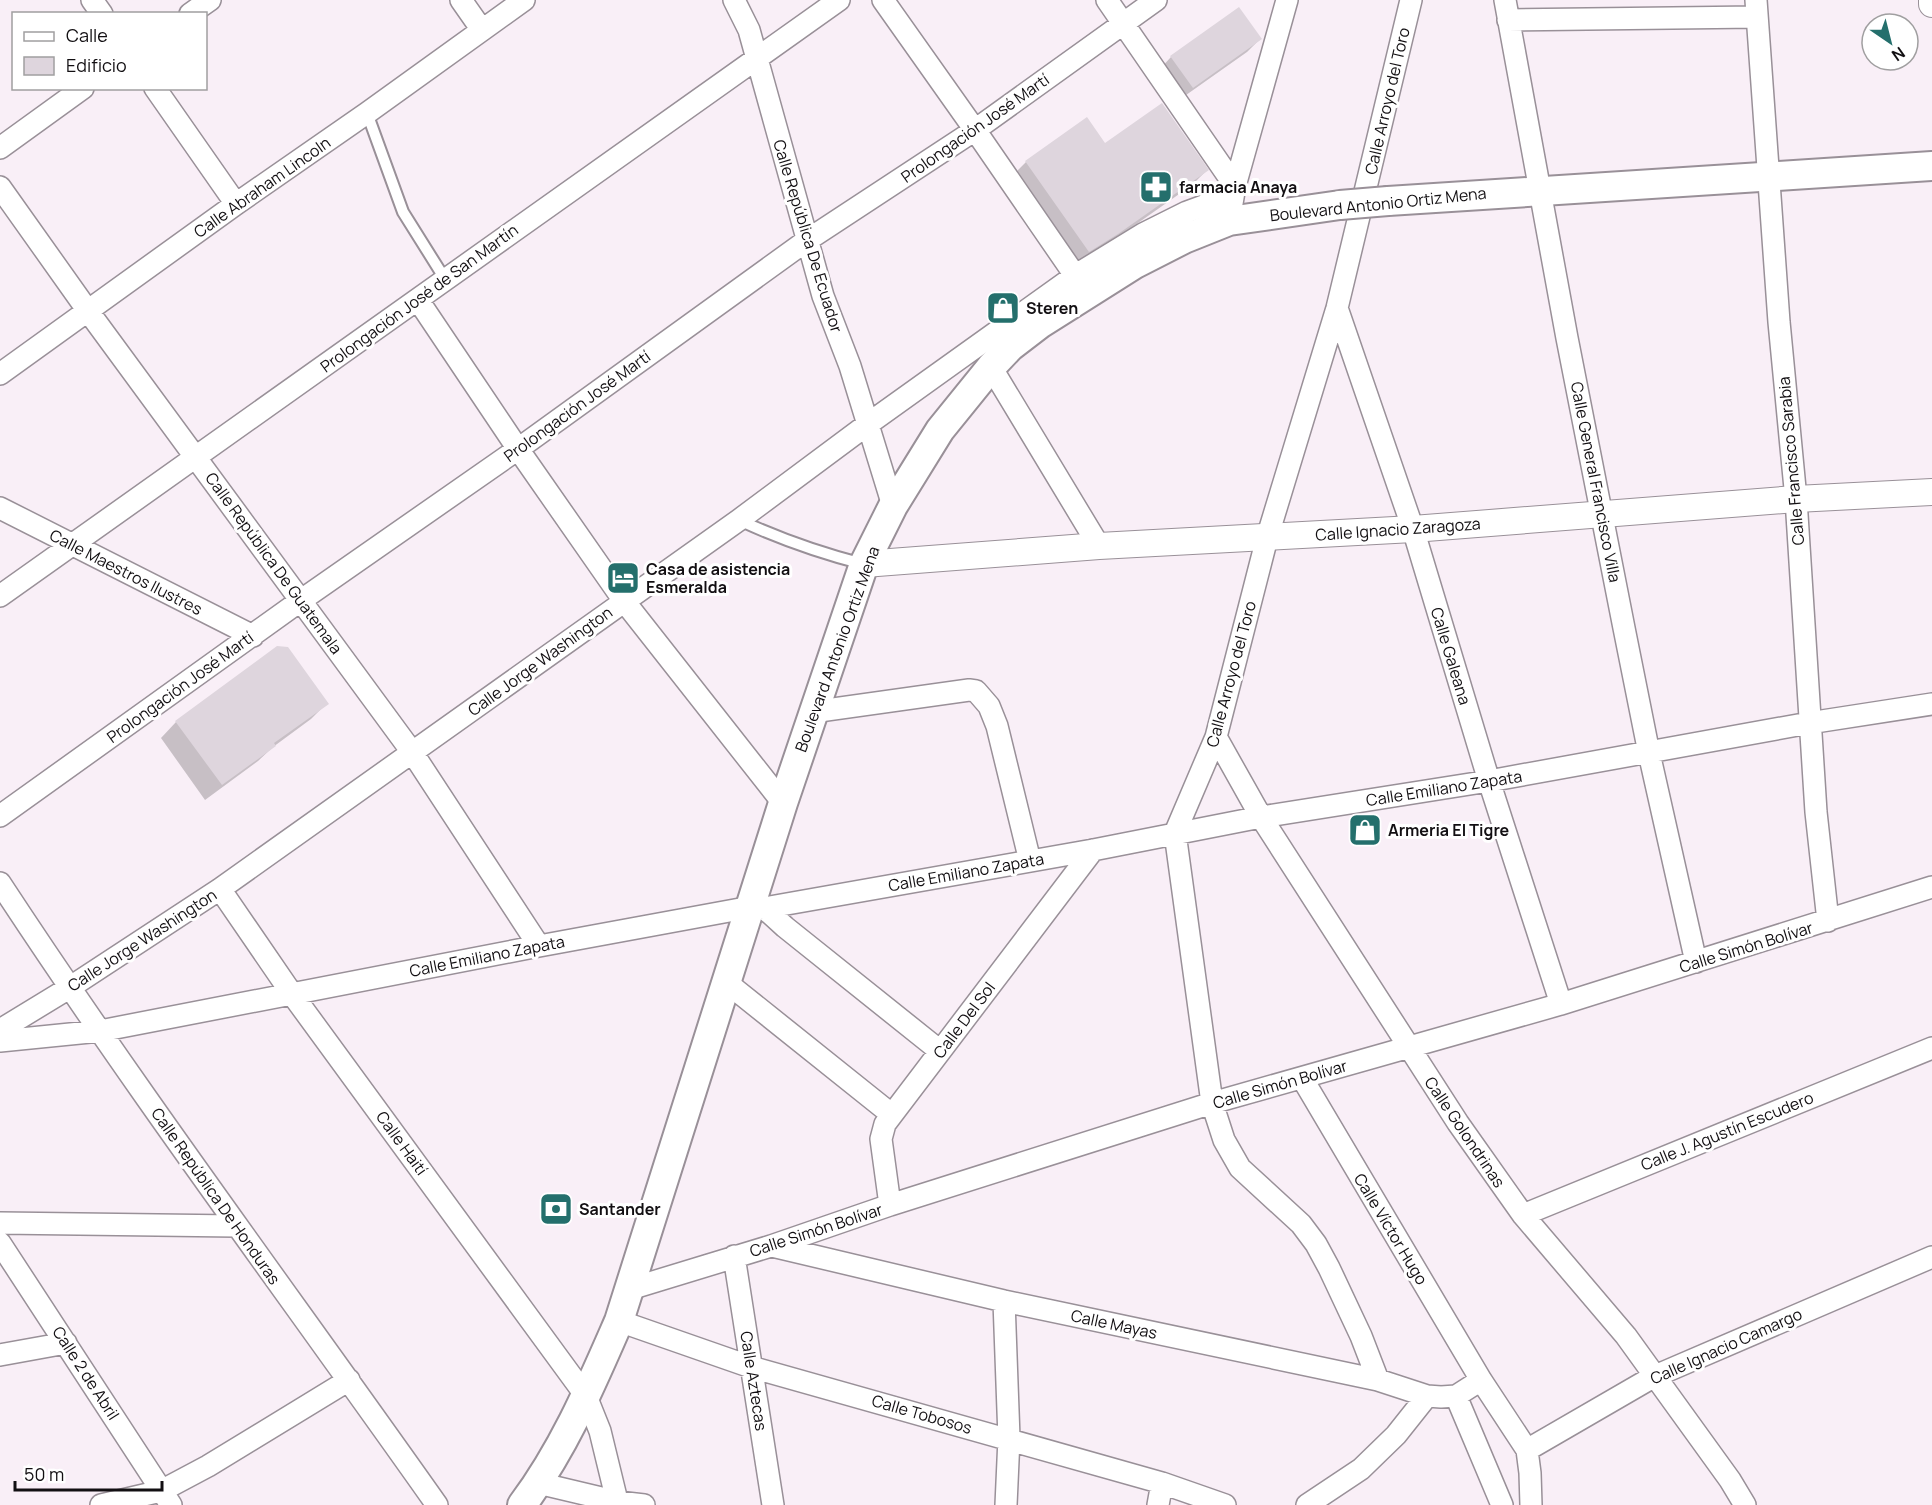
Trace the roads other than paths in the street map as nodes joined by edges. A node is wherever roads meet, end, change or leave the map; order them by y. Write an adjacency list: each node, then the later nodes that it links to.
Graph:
1 (210, 0): 13 (street)
2 (461, 0): 15 (street)
3 (524, 0): 15 (street, Calle Abraham Lincoln)
4 (734, 0): 16 (street, Calle República De Ecuador)
5 (839, 0): 16 (street, Prolongación José de San Martín)
6 (882, 0): 20 (street)
7 (1107, 0): 14 (street)
8 (1156, 0): 14 (street, Prolongación José Martí)
9 (1287, 0): 26 (street)
10 (1411, 0): 32 (street, Calle Arroyo del Toro)
11 (1756, 9): 12 (street); 23 (street, Calle Francisco Sarabia)
12 (1507, 10): 25 (street, Calle General Francisco Villa)
13 (193, 12)
14 (1123, 23): 20 (street, Prolongación José Martí); 26 (street)
15 (482, 30): 19 (street, Calle Abraham Lincoln)
16 (757, 58): 28 (street, Calle República De Ecuador); 29 (street, Prolongación José de San Martín)
17 (81, 90): 21 (street)
18 (156, 90): 27 (street)
19 (368, 113): 27 (street, Calle Abraham Lincoln); 29 (lane)
20 (975, 130): 28 (street, Prolongación José Martí); 30 (street)
21 (0, 148)
22 (1932, 166): 23 (main road, Boulevard Antonio Ortiz Mena)
23 (1769, 177): 25 (main road, Boulevard Antonio Ortiz Mena); 40 (street, Calle Francisco Sarabia)
24 (0, 187): 33 (street, Calle República De Guatemala)
25 (1540, 190): 26 (main road, Boulevard Antonio Ortiz Mena, bridge); 43 (street, Calle General Francisco Villa)
26 (1232, 203): 30 (main road, Boulevard Antonio Ortiz Mena)
27 (236, 204): 33 (street, Calle Abraham Lincoln)
28 (806, 241): 36 (street, Calle República De Ecuador); 37 (street, Prolongación José Martí)
29 (445, 279): 31 (street, Prolongación José de San Martín)
30 (1081, 284): 34 (main road, Boulevard Antonio Ortiz Mena); 36 (street, Calle Jorge Washington)
31 (418, 300): 37 (street); 38 (street, Prolongación José de San Martín)
32 (1337, 308): 45 (street, Calle Galeana); 46 (street, Calle Arroyo del Toro)
33 (88, 311): 35 (street, Calle Abraham Lincoln); 38 (street, Calle República De Guatemala)
34 (991, 367): 41 (main road, Boulevard Antonio Ortiz Mena); 48 (street)
35 (0, 374)
36 (868, 424): 41 (street, Calle República De Ecuador); 44 (street, Calle Jorge Washington)
37 (518, 449): 51 (street, Prolongación José Martí); 52 (street)
38 (196, 456): 47 (street, Prolongación José de San Martín); 51 (street, Calle República De Guatemala)
39 (1932, 492): 40 (street, Calle Ignacio Zaragoza)
40 (1796, 499): 43 (street, Calle Ignacio Zaragoza); 56 (street, Calle Francisco Sarabia)
41 (893, 506): 49 (main road, Boulevard Antonio Ortiz Mena)
42 (0, 508): 47 (street, Calle Maestros Ilustres)
43 (1603, 513): 45 (street, Calle Ignacio Zaragoza); 59 (street, Calle General Francisco Villa)
44 (739, 519): 49 (lane); 52 (street, Calle Jorge Washington)
45 (1413, 529): 46 (street, Calle Ignacio Zaragoza); 60 (street, Calle Galeana)
46 (1266, 538): 48 (street, Calle Ignacio Zaragoza); 57 (street, Calle Arroyo del Toro)
47 (72, 546): 50 (street, Prolongación José de San Martín); 53 (street, Calle Maestros Ilustres)
48 (1099, 546): 49 (street, Calle Ignacio Zaragoza)
49 (864, 564): 55 (main road, Boulevard Antonio Ortiz Mena)
50 (0, 596)
51 (300, 601): 53 (street, Prolongación José Martí); 58 (street, Calle República De Guatemala)
52 (624, 601): 58 (street, Calle Jorge Washington); 61 (street)
53 (253, 636): 62 (street, Prolongación José Martí)
54 (1932, 704): 56 (street, Calle Emiliano Zapata)
55 (812, 712): 61 (main road, Boulevard Antonio Ortiz Mena); 66 (street)
56 (1809, 723): 59 (street, Calle Emiliano Zapata); 71 (street, Calle Francisco Sarabia)
57 (1216, 737): 63 (street, Calle Golondrinas); 64 (street, Calle Arroyo del Toro)
58 (412, 752): 69 (street, Calle Jorge Washington); 72 (street, Calle República De Guatemala)
59 (1649, 753): 60 (street, Calle Emiliano Zapata); 73 (street, Calle General Francisco Villa)
60 (1489, 781): 63 (street, Calle Emiliano Zapata); 77 (street, Calle Galeana)
61 (783, 803): 70 (main road, Boulevard Antonio Ortiz Mena)
62 (0, 816)
63 (1261, 817): 64 (street, Calle Emiliano Zapata); 81 (street, Calle Golondrinas)
64 (1175, 833): 65 (street, Calle Emiliano Zapata); 85 (street)
65 (1093, 850): 66 (street, Calle Emiliano Zapata); 83 (street, Calle Del Sol)
66 (1030, 861): 70 (street, Calle Emiliano Zapata)
67 (0, 883): 75 (street, Calle República De Honduras)
68 (1932, 887): 71 (street, Calle Simón Bolívar)
69 (220, 889): 75 (street, Calle Jorge Washington); 76 (street, Calle Haití)
70 (757, 907): 72 (street, Calle Emiliano Zapata); 74 (main road, Boulevard Antonio Ortiz Mena); 83 (street)
71 (1828, 921): 73 (street, Calle Simón Bolívar)
72 (539, 946): 76 (street, Calle Emiliano Zapata)
73 (1696, 962): 77 (street, Calle Simón Bolívar)
74 (726, 981): 86 (street); 95 (main road, Boulevard Antonio Ortiz Mena)
75 (69, 988): 78 (street, Calle Jorge Washington); 79 (street, Calle República De Honduras)
76 (292, 994): 79 (street, Calle Emiliano Zapata); 105 (street, Calle Haití)
77 (1561, 1004): 81 (street, Calle Simón Bolívar)
78 (0, 1030)
79 (99, 1031): 80 (street, Calle Emiliano Zapata); 90 (street, Calle República De Honduras)
80 (0, 1041)
81 (1409, 1048): 84 (street, Calle Simón Bolívar); 88 (street, Calle Golondrinas)
82 (1932, 1048): 88 (street, Calle J. Agustín Escudero)
83 (940, 1051): 86 (street, Calle Del Sol)
84 (1302, 1078): 85 (street, Calle Simón Bolívar); 104 (street, Calle Víctor Hugo)
85 (1212, 1103): 87 (street, Calle Simón Bolívar); 103 (street)
86 (891, 1114): 87 (street, Calle Del Sol)
87 (890, 1205): 92 (street, Calle Simón Bolívar)
88 (1523, 1215): 101 (street, Calle Golondrinas)
89 (0, 1223): 90 (street)
90 (236, 1226): 102 (street, Calle República De Honduras)
91 (0, 1243): 98 (street, Calle 2 de Abril)
92 (771, 1246): 93 (street, Calle Simón Bolívar); 96 (street, Calle Mayas)
93 (734, 1256): 95 (street, Calle Simón Bolívar); 100 (street, Calle Aztecas)
94 (1932, 1257): 101 (street, Calle Ignacio Camargo)
95 (630, 1289): 97 (main road, Boulevard Antonio Ortiz Mena)
96 (1004, 1301): 103 (street, Calle Mayas); 108 (street)
97 (619, 1322): 100 (street, Calle Tobosos); 105 (main road, Boulevard Antonio Ortiz Mena)
98 (66, 1342): 99 (street); 112 (street, Calle 2 de Abril)
99 (0, 1355)
100 (751, 1367): 108 (street, Calle Tobosos); 117 (street, Calle Aztecas)
101 (1653, 1377): 109 (street, Calle Ignacio Camargo); 124 (street, Calle Golondrinas)
102 (349, 1380): 112 (street); 115 (street, Calle República De Honduras)
103 (1378, 1380): 106 (street, Calle Mayas)
104 (1481, 1380): 107 (street); 109 (street, Calle Víctor Hugo)
105 (586, 1396): 111 (main road, Boulevard Antonio Ortiz Mena); 113 (street, Calle Haití)
106 (1427, 1396): 107 (street, Calle Mayas); 121 (street)
107 (1456, 1396): 122 (street)
108 (1009, 1438): 110 (street, Calle Tobosos); 118 (street)
109 (1527, 1450): 123 (street)
110 (1162, 1483): 119 (street); 120 (street, Calle Tobosos)
111 (530, 1494): 113 (street)
112 (166, 1498): 114 (street)
113 (618, 1504): 116 (street)
114 (101, 1505)
115 (437, 1505)
116 (644, 1505)
117 (773, 1505)
118 (1006, 1505)
119 (1158, 1505)
120 (1225, 1505)
121 (1307, 1505)
122 (1502, 1505)
123 (1531, 1505)
124 (1744, 1505)

